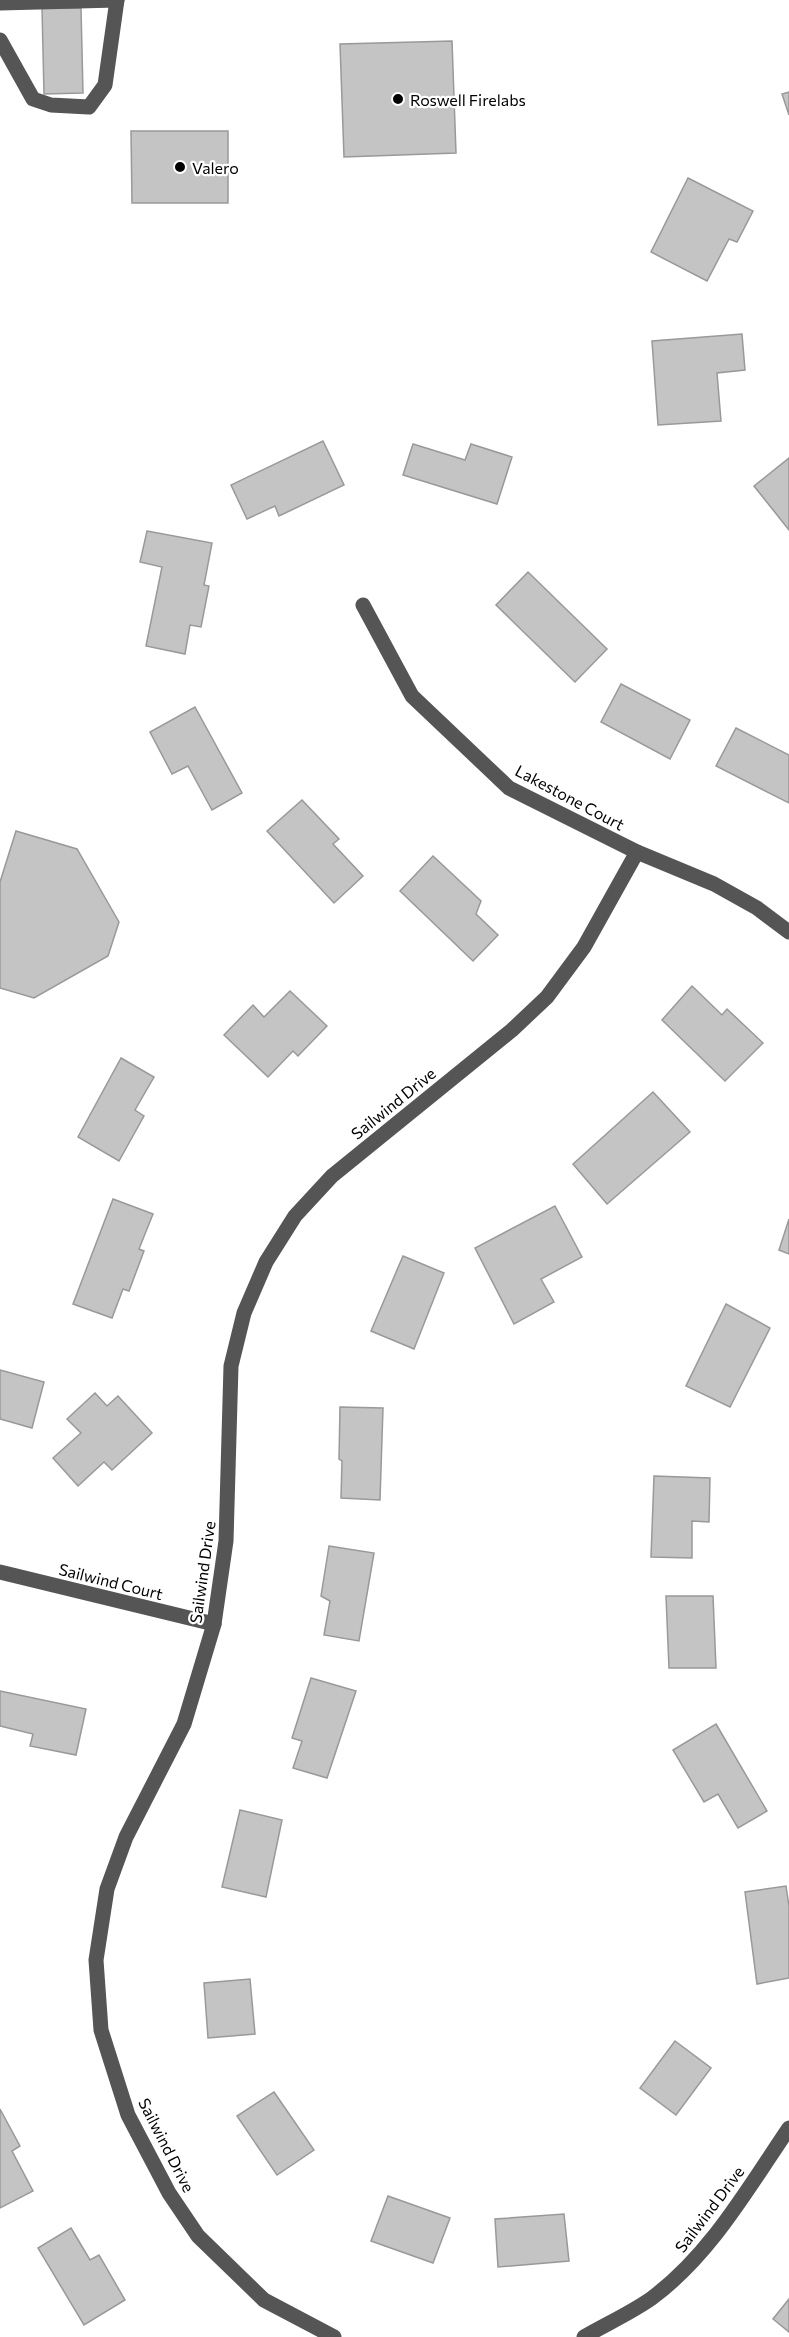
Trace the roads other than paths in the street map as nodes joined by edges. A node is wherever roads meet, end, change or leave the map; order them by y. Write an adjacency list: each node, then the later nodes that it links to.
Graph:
1 (117, 0): 2 (street); 3 (street)
2 (0, 3)
3 (0, 40)
4 (363, 605): 5 (street, Lakestone Court)
5 (637, 852): 6 (street, Lakestone Court); 8 (street, Sailwind Drive)
6 (789, 932)
7 (0, 1572): 8 (street, Sailwind Court)
8 (214, 1624): 10 (street, Sailwind Drive)
9 (789, 2128): 11 (street, Sailwind Drive)
10 (334, 2337)
11 (584, 2337)

